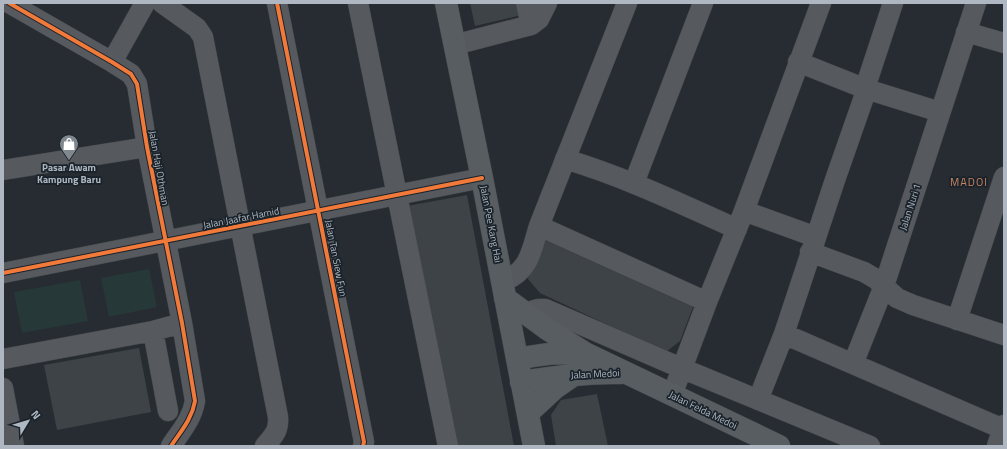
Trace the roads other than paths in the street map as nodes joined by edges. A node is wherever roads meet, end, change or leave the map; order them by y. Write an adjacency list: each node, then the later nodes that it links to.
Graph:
1 (9, 3): 18 (street, Jalan Haji Othman)
2 (146, 3): 18 (street)
3 (162, 3): 31 (street)
4 (277, 3): 29 (street, Jalan Tan Siew Fun)
5 (358, 3): 28 (street)
6 (446, 3): 17 (main road, Jalan Pee Kang Hai)
7 (526, 3): 14 (street)
8 (547, 3): 14 (street)
9 (627, 3): 23 (street)
10 (703, 3): 27 (street)
11 (821, 3): 19 (street)
12 (893, 3): 20 (street)
13 (976, 3): 15 (street, Jalan Nuri 1)
14 (531, 25): 17 (street)
15 (966, 32): 16 (street); 21 (street, Jalan Nuri 1)
16 (1004, 43)
17 (454, 44): 26 (main road, Jalan Pee Kang Hai)
18 (112, 62): 22 (street, Jalan Haji Othman)
19 (798, 62): 20 (street); 30 (street)
20 (866, 89): 21 (street); 34 (street)
21 (940, 112): 36 (street, Jalan Nuri 1)
22 (147, 147): 24 (street); 33 (street, Jalan Haji Othman)
23 (566, 159): 27 (street); 32 (street)
24 (3, 170)
25 (1004, 177): 40 (street)
26 (482, 178): 28 (street, Jalan Jaafar Hamid); 37 (main road, Jalan Pee Kang Hai)
27 (634, 183): 30 (street)
28 (398, 195): 29 (street, Jalan Jaafar Hamid); 63 (street)
29 (318, 211): 31 (street, Jalan Jaafar Hamid); 62 (street, Jalan Tan Siew Fun)
30 (741, 220): 34 (street); 38 (street)
31 (240, 226): 33 (street, Jalan Jaafar Hamid); 61 (street)
32 (539, 226): 37 (street); 38 (street)
33 (165, 241): 35 (street, Jalan Jaafar Hamid); 41 (street, Jalan Haji Othman)
34 (813, 245): 36 (street); 43 (street)
35 (3, 273)
36 (884, 286): 40 (street); 48 (street, Jalan Nuri 1)
37 (504, 290): 39 (main road); 47 (main road, Jalan Pee Kang Hai)
38 (707, 302): 49 (street)
39 (524, 313): 45 (main road); 49 (street)
40 (957, 320): 44 (street)
41 (182, 323): 42 (street); 60 (street, Jalan Haji Othman)
42 (153, 330): 46 (street); 56 (street)
43 (784, 334): 48 (street); 55 (street)
44 (1004, 335)
45 (589, 355): 47 (main road, Jalan Medoi); 50 (main road, Jalan Medoi)
46 (3, 359)
47 (517, 359): 52 (main road, Jalan Pee Kang Hai)
48 (853, 364): 58 (street)
49 (681, 368): 54 (street); 55 (street)
50 (626, 373): 51 (main road, Jalan Medoi); 54 (main road, Jalan Felda Medoi)
51 (574, 374): 52 (main road, Jalan Medoi); 57 (main road)
52 (521, 382): 57 (main road, Jalan Pee Kang Hai)
53 (3, 388): 59 (street)
54 (672, 395): 65 (main road, Jalan Felda Medoi)
55 (758, 400): 66 (street)
56 (168, 411)
57 (528, 413): 64 (main road, Jalan Pee Kang Hai)
58 (1001, 433)
59 (14, 446)
60 (171, 446)
61 (265, 446)
62 (363, 446)
63 (448, 446)
64 (534, 446)
65 (779, 446)
66 (870, 446)

